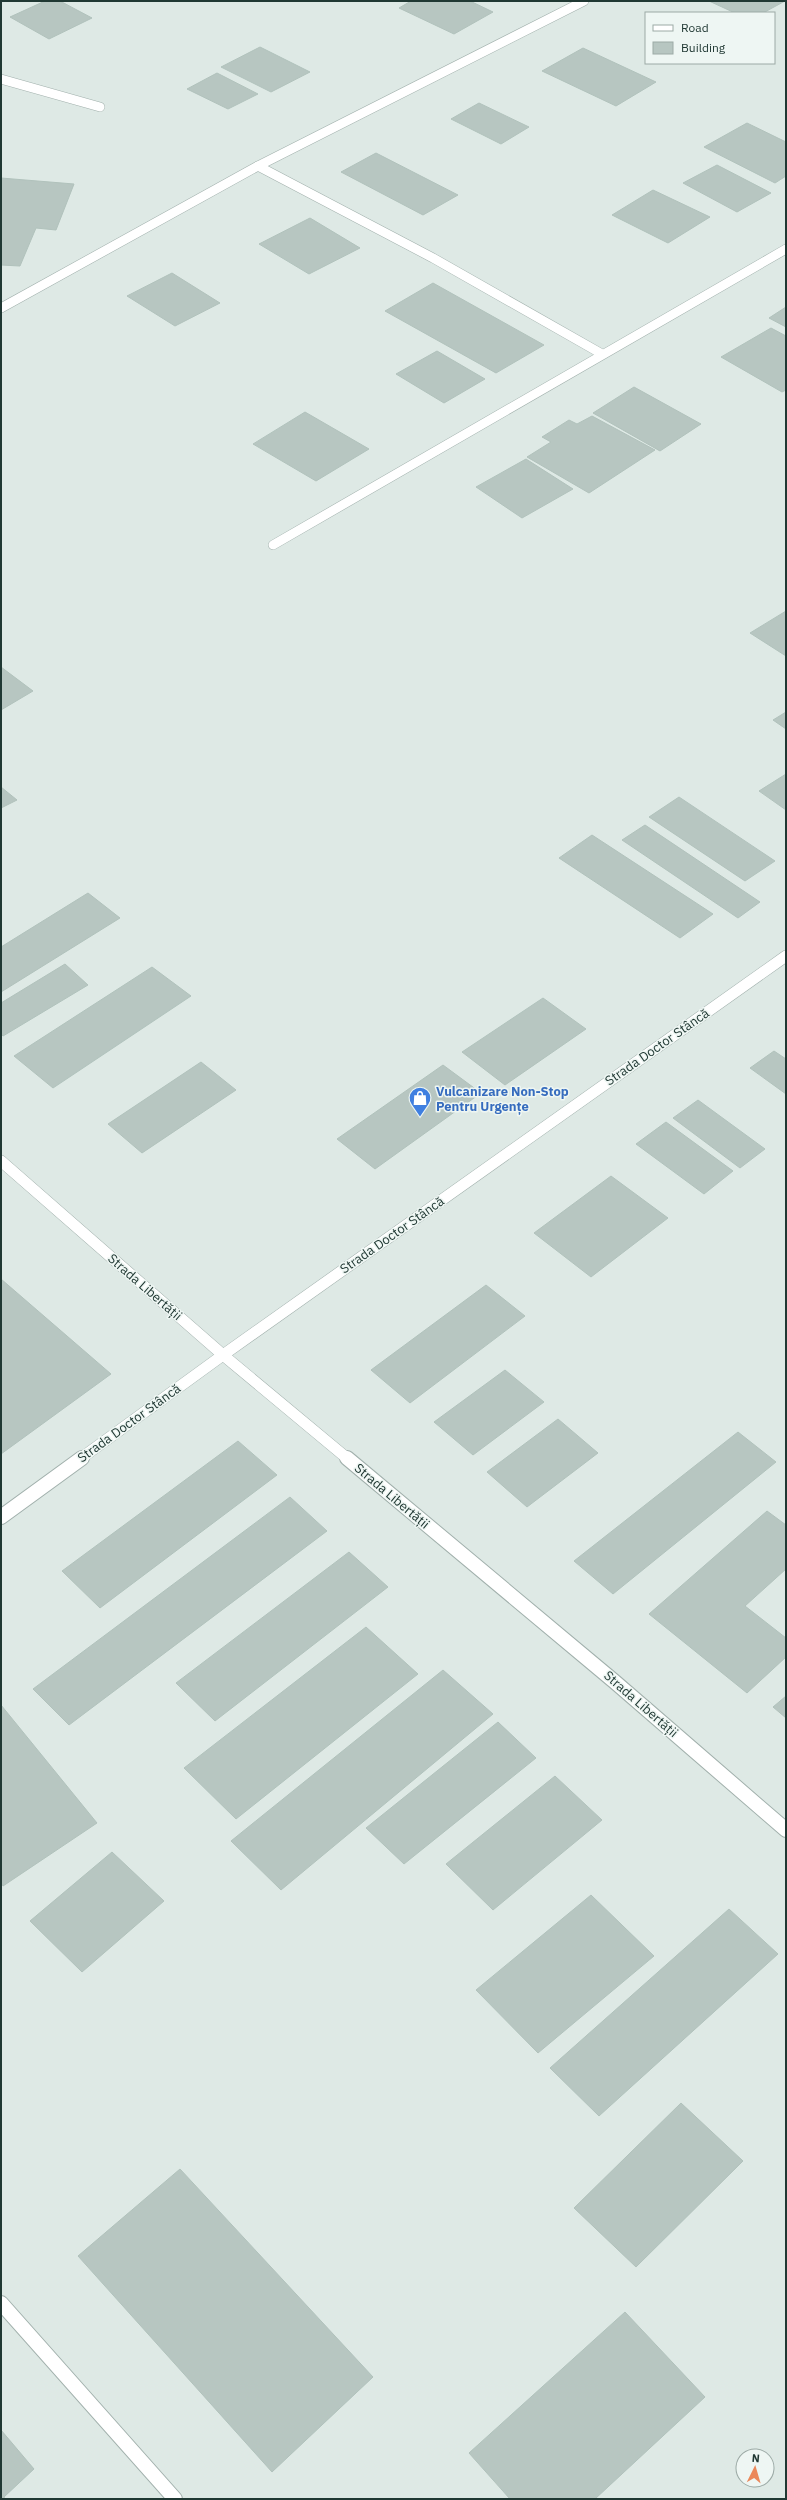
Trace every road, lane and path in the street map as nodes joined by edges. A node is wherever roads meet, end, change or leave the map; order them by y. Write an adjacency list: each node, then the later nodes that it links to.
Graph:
1 (584, 1): 4 (street)
2 (1, 79): 3 (street)
3 (100, 107)
4 (258, 166): 6 (street); 7 (street)
5 (786, 249): 7 (street)
6 (1, 308)
7 (602, 354): 8 (street)
8 (273, 545)
9 (786, 956): 11 (street, Strada Doctor Stâncă)
10 (1, 1161): 11 (street, Strada Libertății)
11 (222, 1355): 12 (street, Strada Doctor Stâncă); 13 (street, Strada Libertății)
12 (1, 1517)
13 (786, 1830)
14 (1, 2303): 15 (street)
15 (175, 2499)

